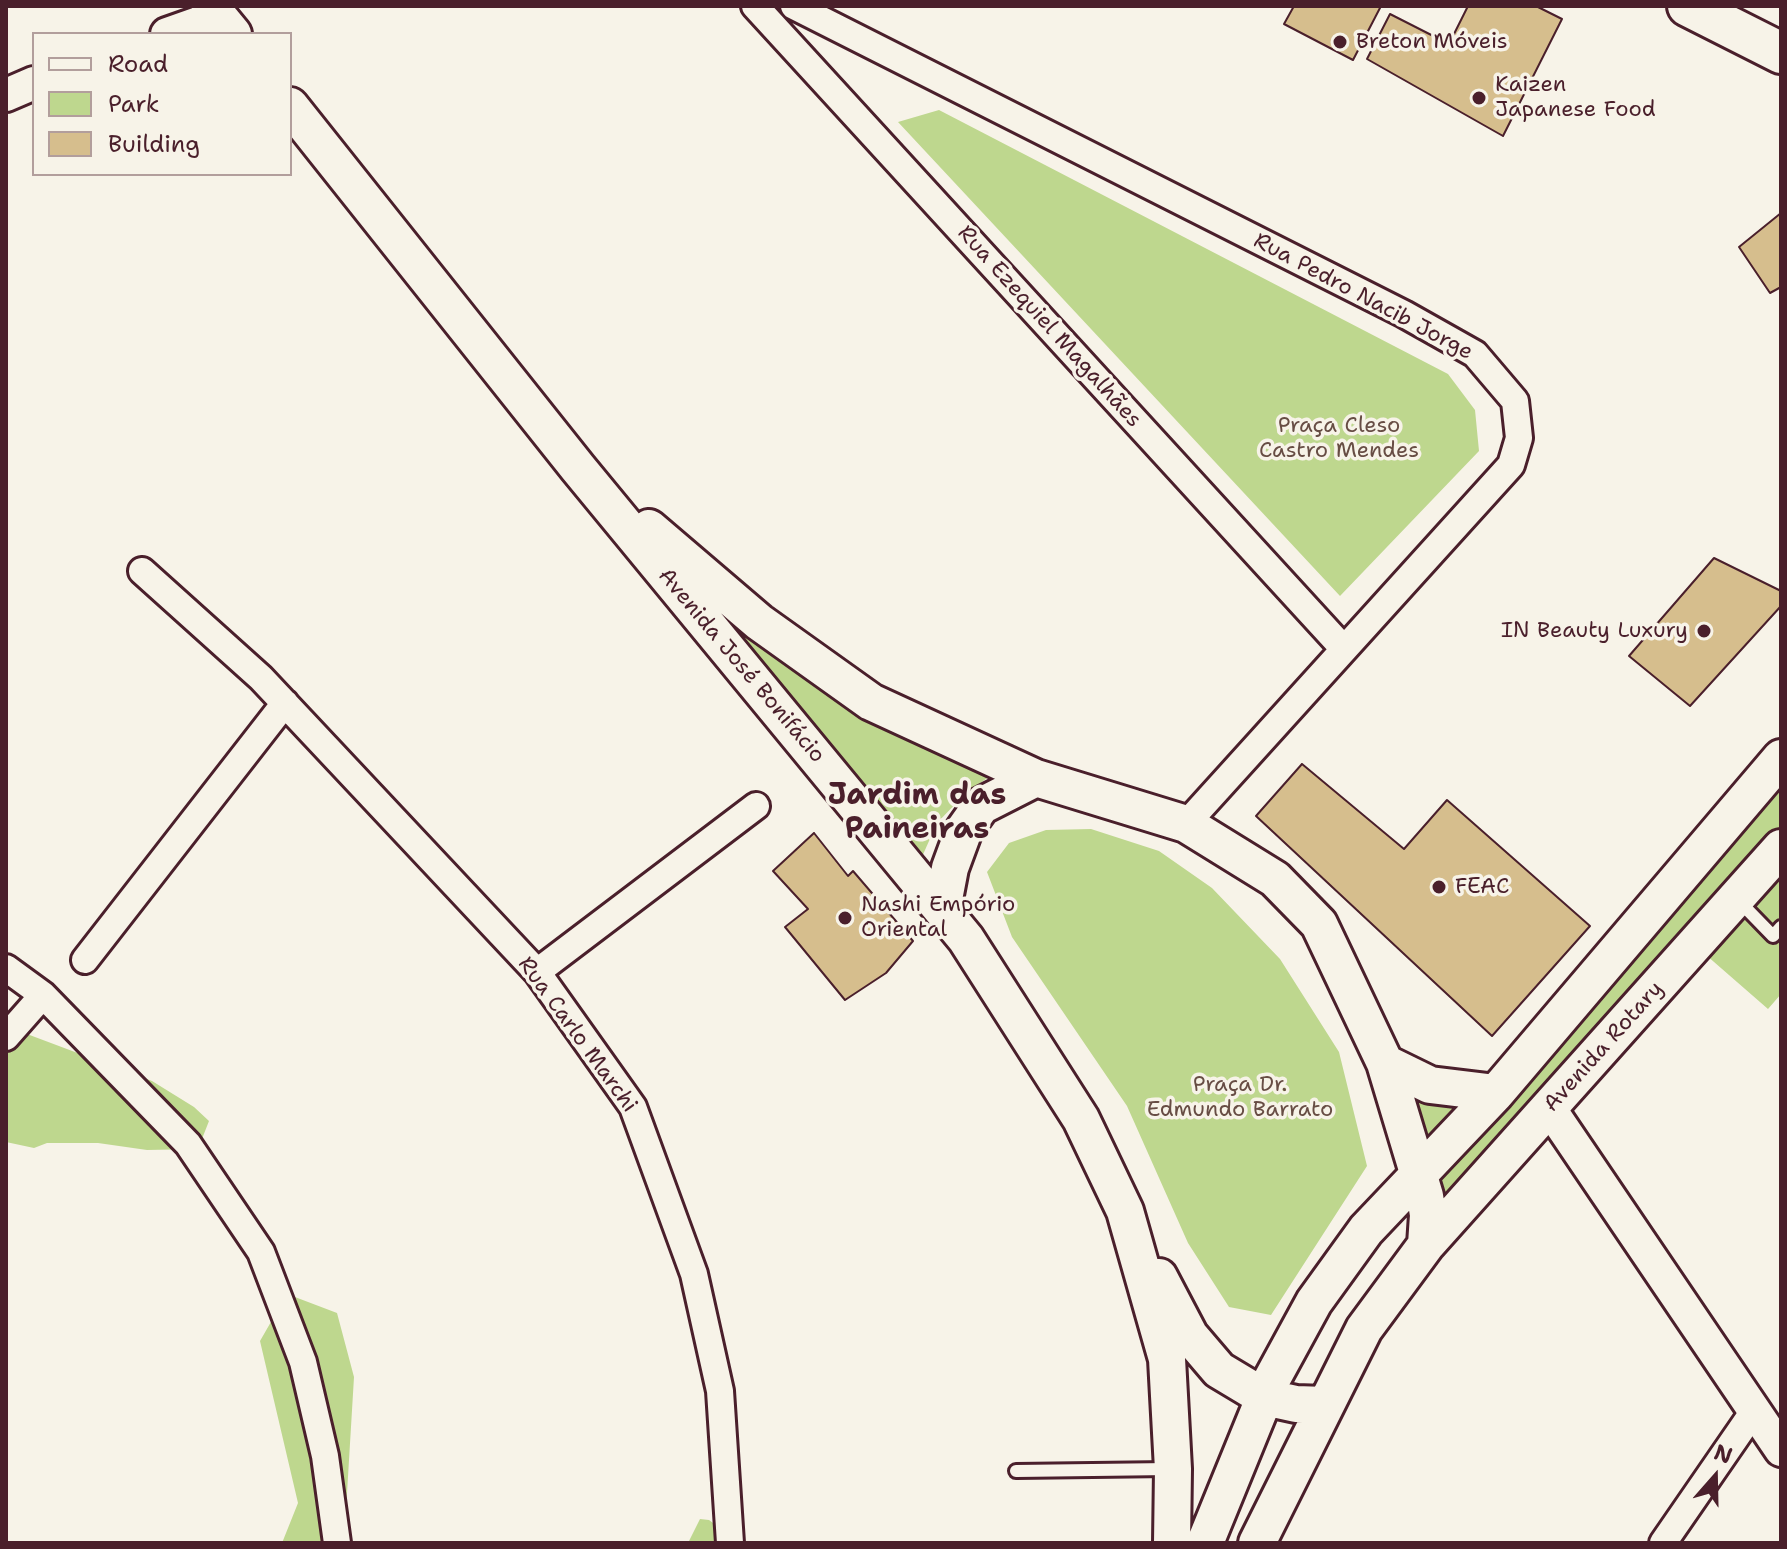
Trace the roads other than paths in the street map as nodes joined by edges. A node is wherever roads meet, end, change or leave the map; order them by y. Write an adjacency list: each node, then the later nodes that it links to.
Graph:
1 (755, 6): 12 (street, Rua Ezequiel Magalhães)
2 (794, 6): 12 (street, Rua Pedro Nacib Jorge)
3 (1688, 6): 6 (main road)
4 (220, 19): 5 (street)
5 (174, 32)
6 (1781, 53)
7 (32, 84): 8 (street)
8 (6, 95)
9 (292, 109): 10 (main road, Avenida José Bonifácio)
10 (578, 468): 15 (main road); 20 (main road, Avenida José Bonifácio)
11 (142, 571): 13 (street, Rua Carlo Marchi)
12 (1343, 648): 17 (street, Rua Pedro Nacib Jorge)
13 (285, 703): 22 (street); 24 (street, Rua Carlo Marchi)
14 (1781, 758): 28 (main road)
15 (1036, 778): 17 (main road); 20 (main road)
16 (756, 806): 24 (street)
17 (1186, 824): 27 (main road)
18 (1781, 848): 19 (main road, Avenida Rotary)
19 (1736, 899): 21 (lane); 29 (main road, Avenida Rotary)
20 (942, 910): 31 (main road, Avenida José Bonifácio)
21 (1781, 927)
22 (85, 960)
23 (6, 968): 25 (street)
24 (537, 972): 40 (street, Rua Carlo Marchi)
25 (43, 995): 26 (street); 39 (street)
26 (6, 1037)
27 (1385, 1063): 28 (main road); 30 (main road)
28 (1496, 1093): 30 (main road)
29 (1550, 1109): 32 (main road, Avenida Rotary); 35 (street)
30 (1418, 1173): 32 (main road); 33 (main road)
31 (1125, 1211): 33 (main road); 37 (main road, Avenida José Bonifácio)
32 (1426, 1245): 34 (main road)
33 (1264, 1397): 34 (main road); 42 (main road)
34 (1325, 1405): 43 (main road)
35 (1754, 1411): 36 (street); 44 (street)
36 (1781, 1450)
37 (1173, 1469): 38 (lane); 41 (main road, Avenida José Bonifácio)
38 (1016, 1471)
39 (337, 1543)
40 (730, 1543)
41 (1172, 1543)
42 (1205, 1543)
43 (1257, 1543)
44 (1663, 1543)

